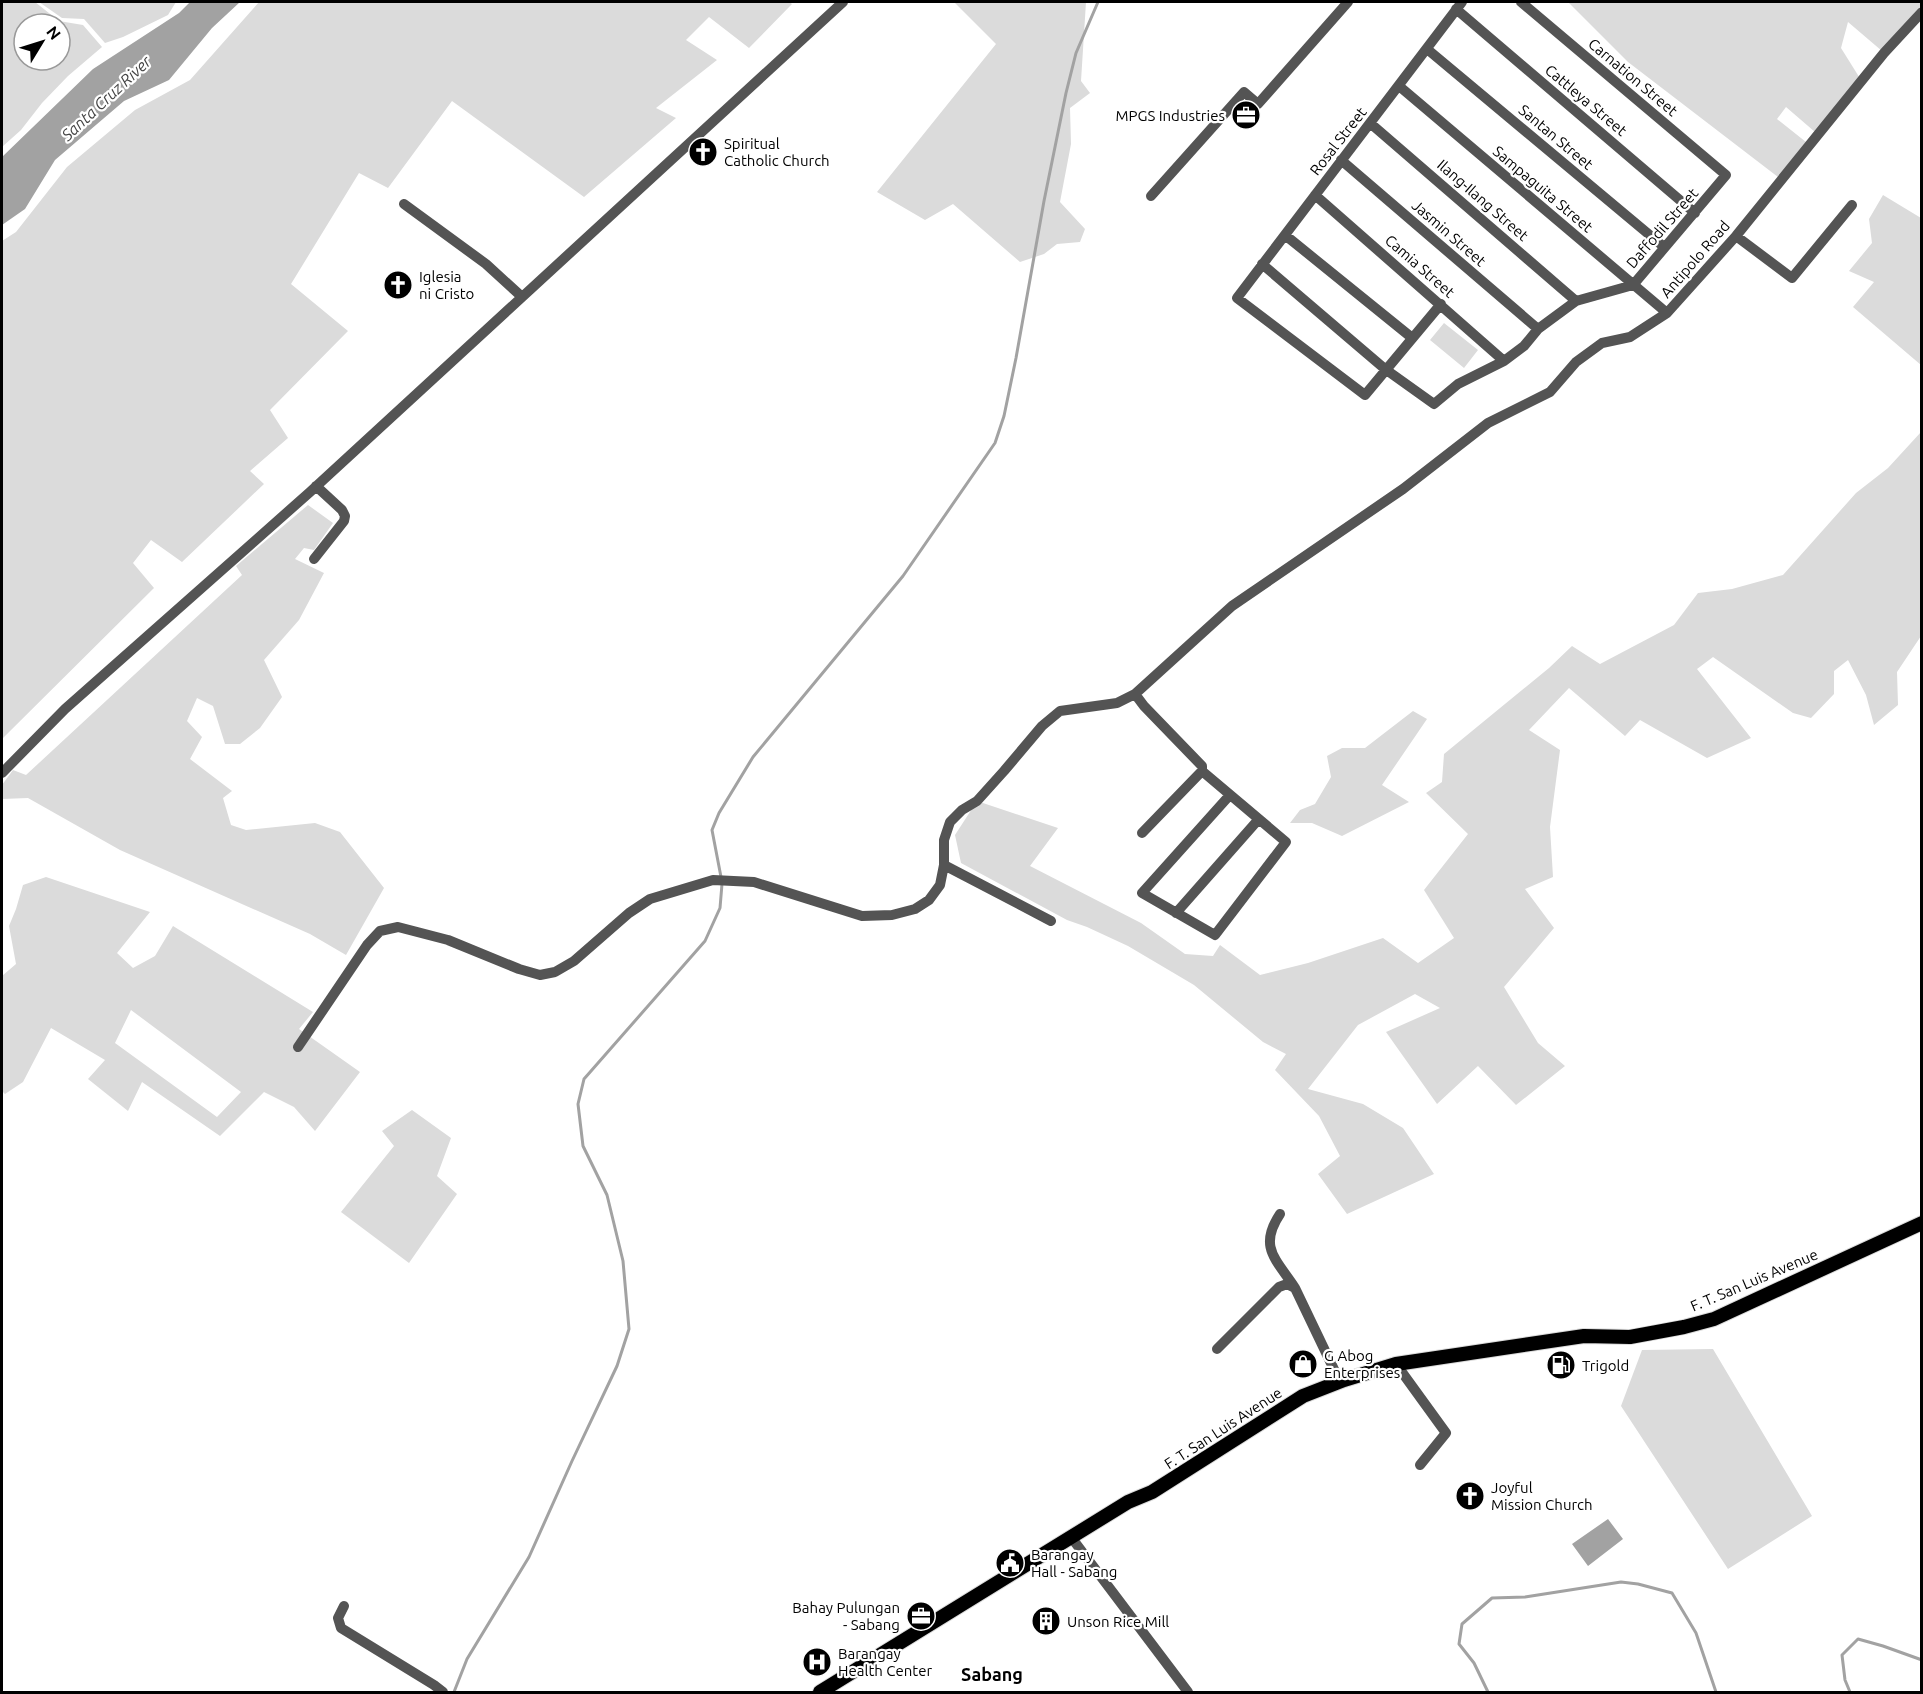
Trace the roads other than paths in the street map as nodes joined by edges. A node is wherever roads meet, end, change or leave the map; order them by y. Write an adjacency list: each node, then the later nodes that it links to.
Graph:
1 (843, 2): 21 (street)
2 (1348, 2): 12 (street)
3 (1521, 2): 10 (street, Carnation Street)
4 (1460, 5): 6 (street, Rosal Street); 15 (street, Cattleya Street)
5 (1922, 12): 17 (street, Antipolo Road)
6 (1427, 49): 7 (street, Rosal Street); 18 (street, Santan Street)
7 (1399, 86): 8 (street, Rosal Street); 20 (street, Sampaguita Street)
8 (1370, 123): 9 (street, Rosal Street); 22 (street, Ilang-Ilang Street)
9 (1341, 160): 11 (street, Rosal Street); 25 (street, Jasmin Street)
10 (1726, 175): 15 (street, Daffodil Street)
11 (1315, 195): 16 (street, Rosal Street); 23 (street, Camia Street)
12 (1151, 196)
13 (404, 204): 21 (street)
14 (1852, 205): 17 (street)
15 (1695, 213): 18 (street, Daffodil Street)
16 (1285, 235): 19 (street, Rosal Street); 26 (street)
17 (1736, 236): 24 (street, Antipolo Road)
18 (1665, 248): 20 (street, Daffodil Street)
19 (1262, 264): 28 (street); 28 (street, Rosal Street)
20 (1633, 285): 22 (street, Daffodil Street); 24 (street, Sampaguita Street)
21 (521, 296): 29 (street)
22 (1576, 301): 25 (street, Daffodil Street)
23 (1441, 304): 26 (street); 27 (street, Camia Street)
24 (1667, 314): 31 (street, Antipolo Road)
25 (1538, 329): 27 (street, Daffodil Street)
26 (1411, 337): 28 (street)
27 (1504, 361): 28 (street, Daffodil Street)
28 (1385, 369)
29 (316, 486): 30 (street); 33 (street)
30 (315, 560)
31 (1135, 694): 32 (street); 37 (street)
32 (1202, 771): 34 (street); 36 (street)
33 (2, 773)
34 (1230, 796): 35 (street); 38 (street)
35 (1258, 820): 38 (street); 38 (street)
36 (1142, 833)
37 (944, 865): 39 (street); 40 (street)
38 (1176, 913)
39 (1051, 921)
40 (298, 1047)
41 (1280, 1214): 43 (street)
42 (1922, 1223): 45 (main road, F. T. San Luis Avenue)
43 (1295, 1288): 44 (street); 46 (street)
44 (1217, 1349)
45 (1396, 1364): 46 (main road, F. T. San Luis Avenue); 47 (street)
46 (1340, 1382): 48 (main road, F. T. San Luis Avenue)
47 (1420, 1465)
48 (1071, 1538): 51 (main road, F. T. San Luis Avenue); 52 (street)
49 (344, 1606): 50 (street)
50 (443, 1692)
51 (820, 1692)
52 (1188, 1692)

